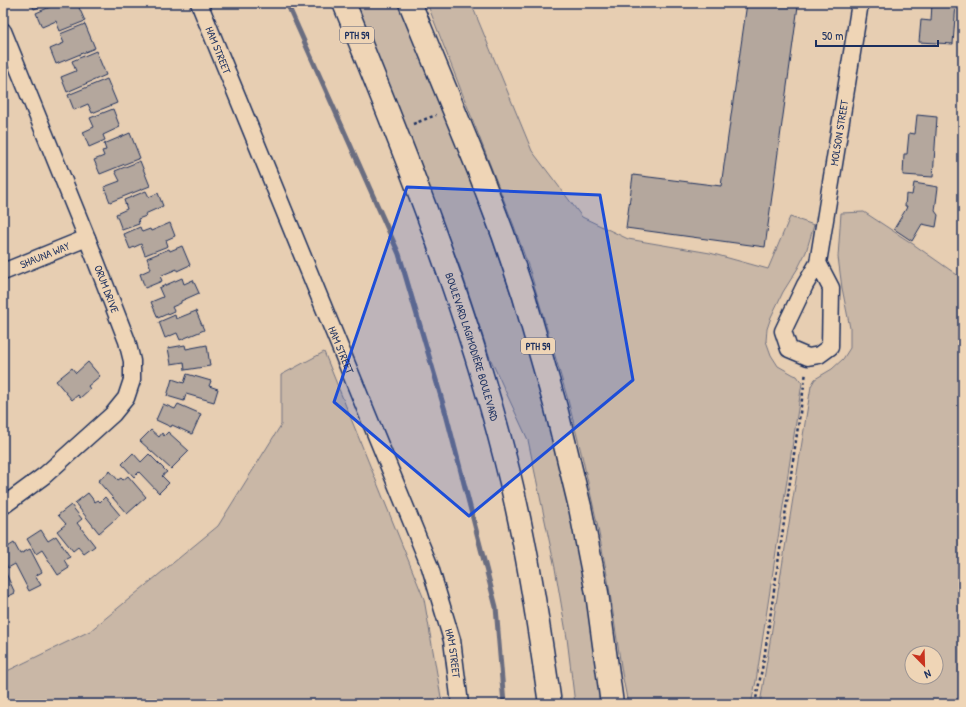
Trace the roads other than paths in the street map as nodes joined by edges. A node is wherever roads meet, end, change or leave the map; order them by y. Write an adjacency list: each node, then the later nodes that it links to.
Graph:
1 (199, 3): 10 (street, HAM STREET)
2 (344, 3): 11 (main road, BOULEVARD LAGIMODIÈRE BOULEVARD / PTH 59)
3 (410, 3): 12 (main road, PTH 59)
4 (860, 3): 7 (street, MOLSON STREET)
5 (4, 38): 6 (street, ORUM DRIVE)
6 (87, 238): 8 (street, SHAUNA WAY); 9 (street, ORUM DRIVE)
7 (818, 263): 7 (street, MOLSON STREET)
8 (3, 272)
9 (3, 506)
10 (460, 704)
11 (550, 704)
12 (612, 704)

